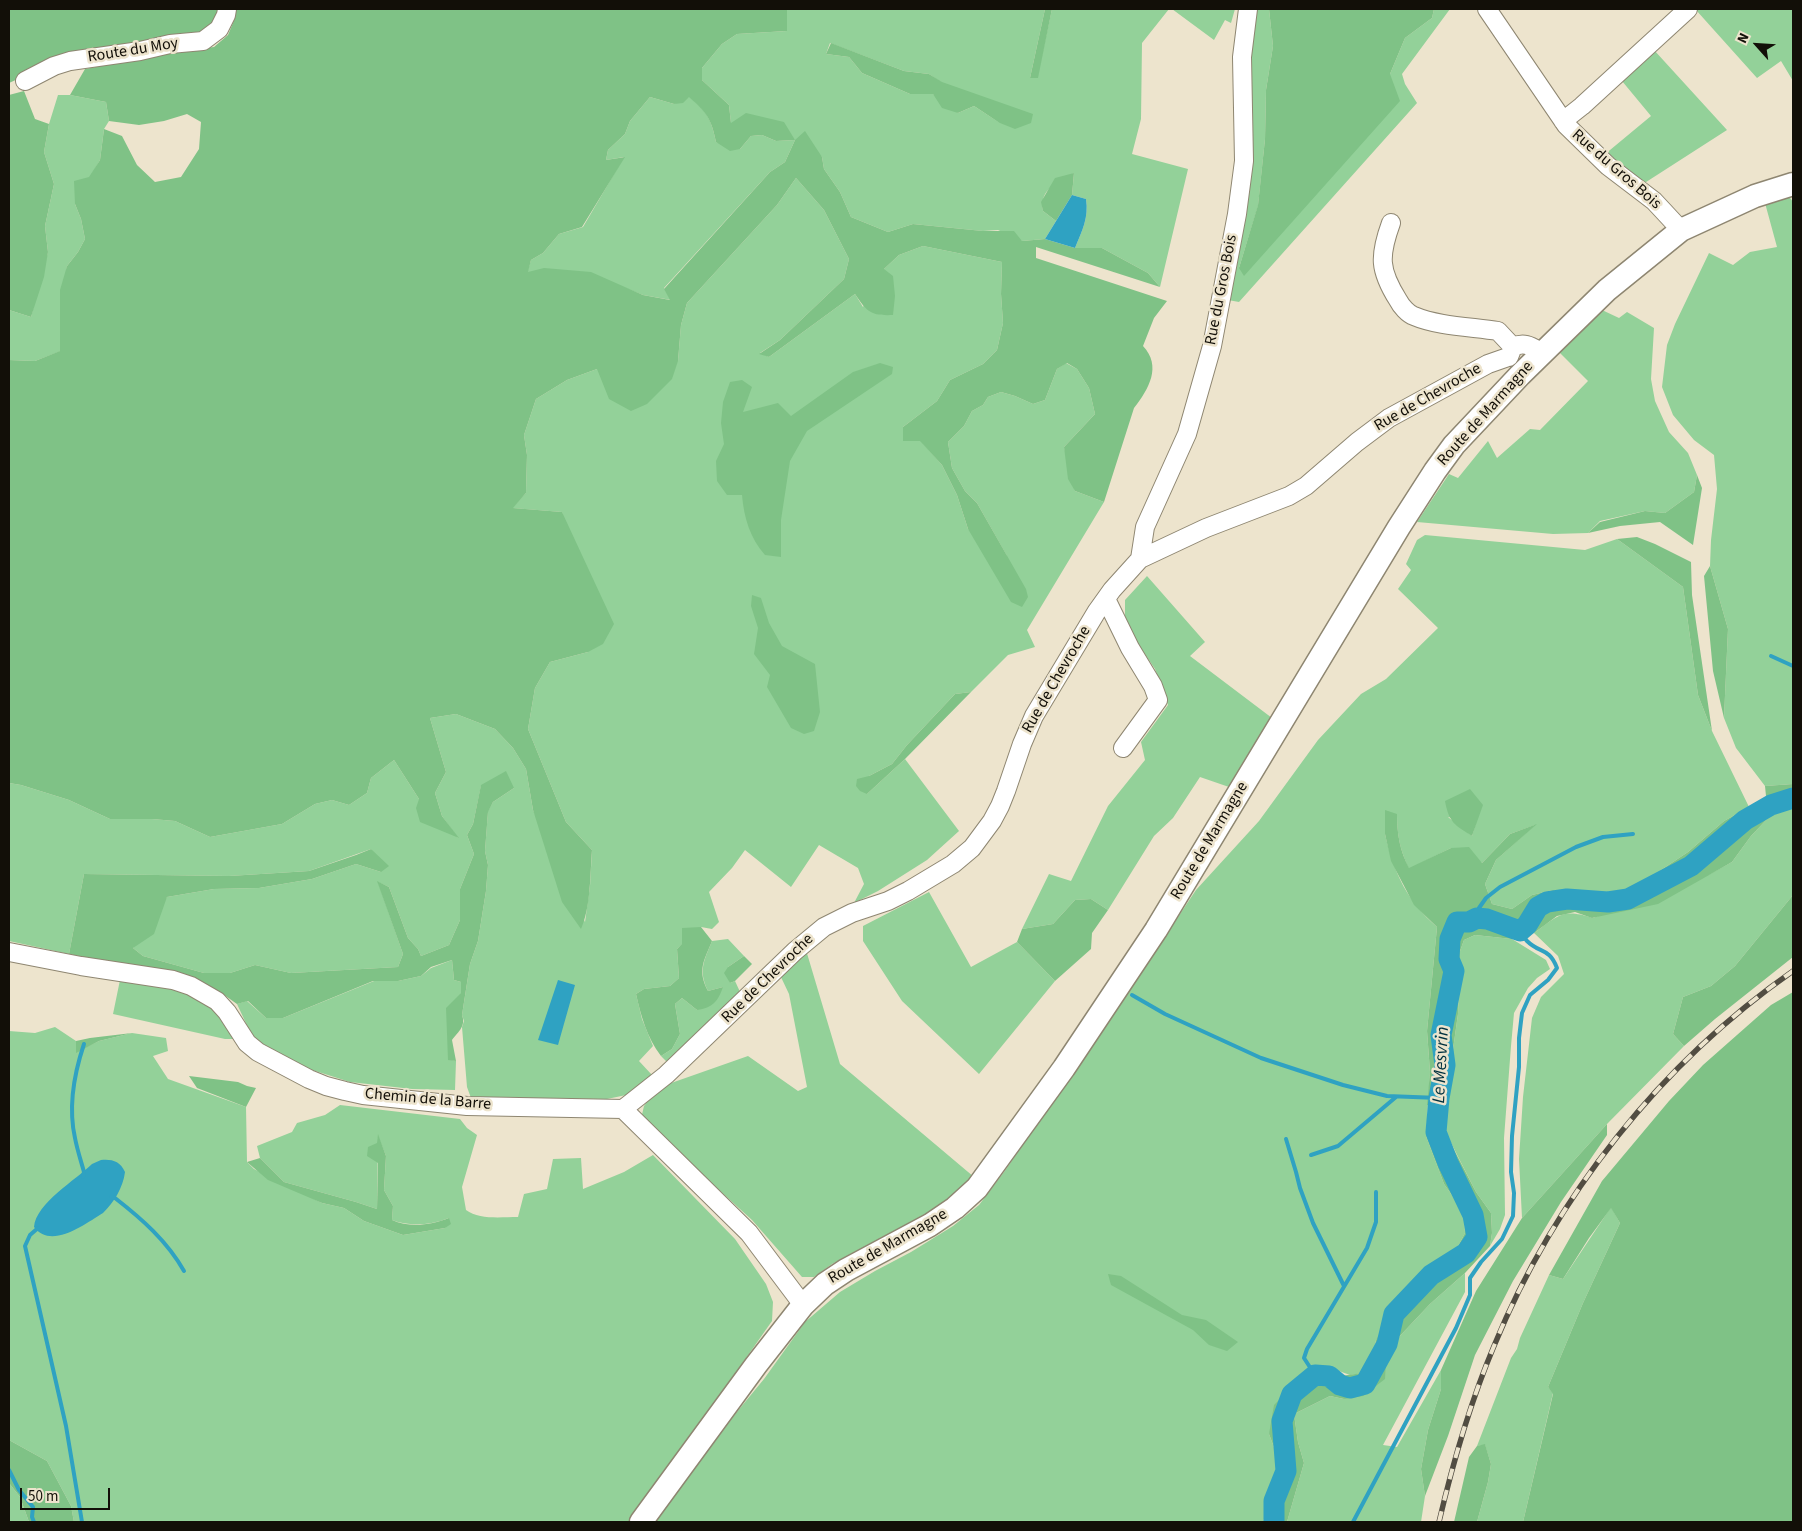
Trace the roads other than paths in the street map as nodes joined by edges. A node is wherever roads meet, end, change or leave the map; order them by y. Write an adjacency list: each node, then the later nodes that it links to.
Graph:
1 (227, 9): 5 (street, Route du Moy)
2 (1248, 9): 11 (street, Rue du Gros Bois)
3 (1487, 9): 6 (street, Rue du Gros Bois)
4 (1688, 9): 6 (street)
5 (25, 81)
6 (1562, 121): 9 (street, Rue du Gros Bois)
7 (1793, 184): 9 (main road, Route de Marmagne)
8 (1392, 223): 10 (street)
9 (1681, 230): 10 (main road, Route de Marmagne)
10 (1514, 360): 11 (street, Rue de Chevroche); 16 (main road, Route de Marmagne)
11 (1140, 559): 12 (street, Rue de Chevroche)
12 (1106, 599): 13 (street); 15 (street, Rue de Chevroche)
13 (1123, 748)
14 (9, 952): 15 (street, Chemin de la Barre)
15 (623, 1110): 16 (street)
16 (803, 1304): 17 (main road, Route de Marmagne)
17 (641, 1522)

